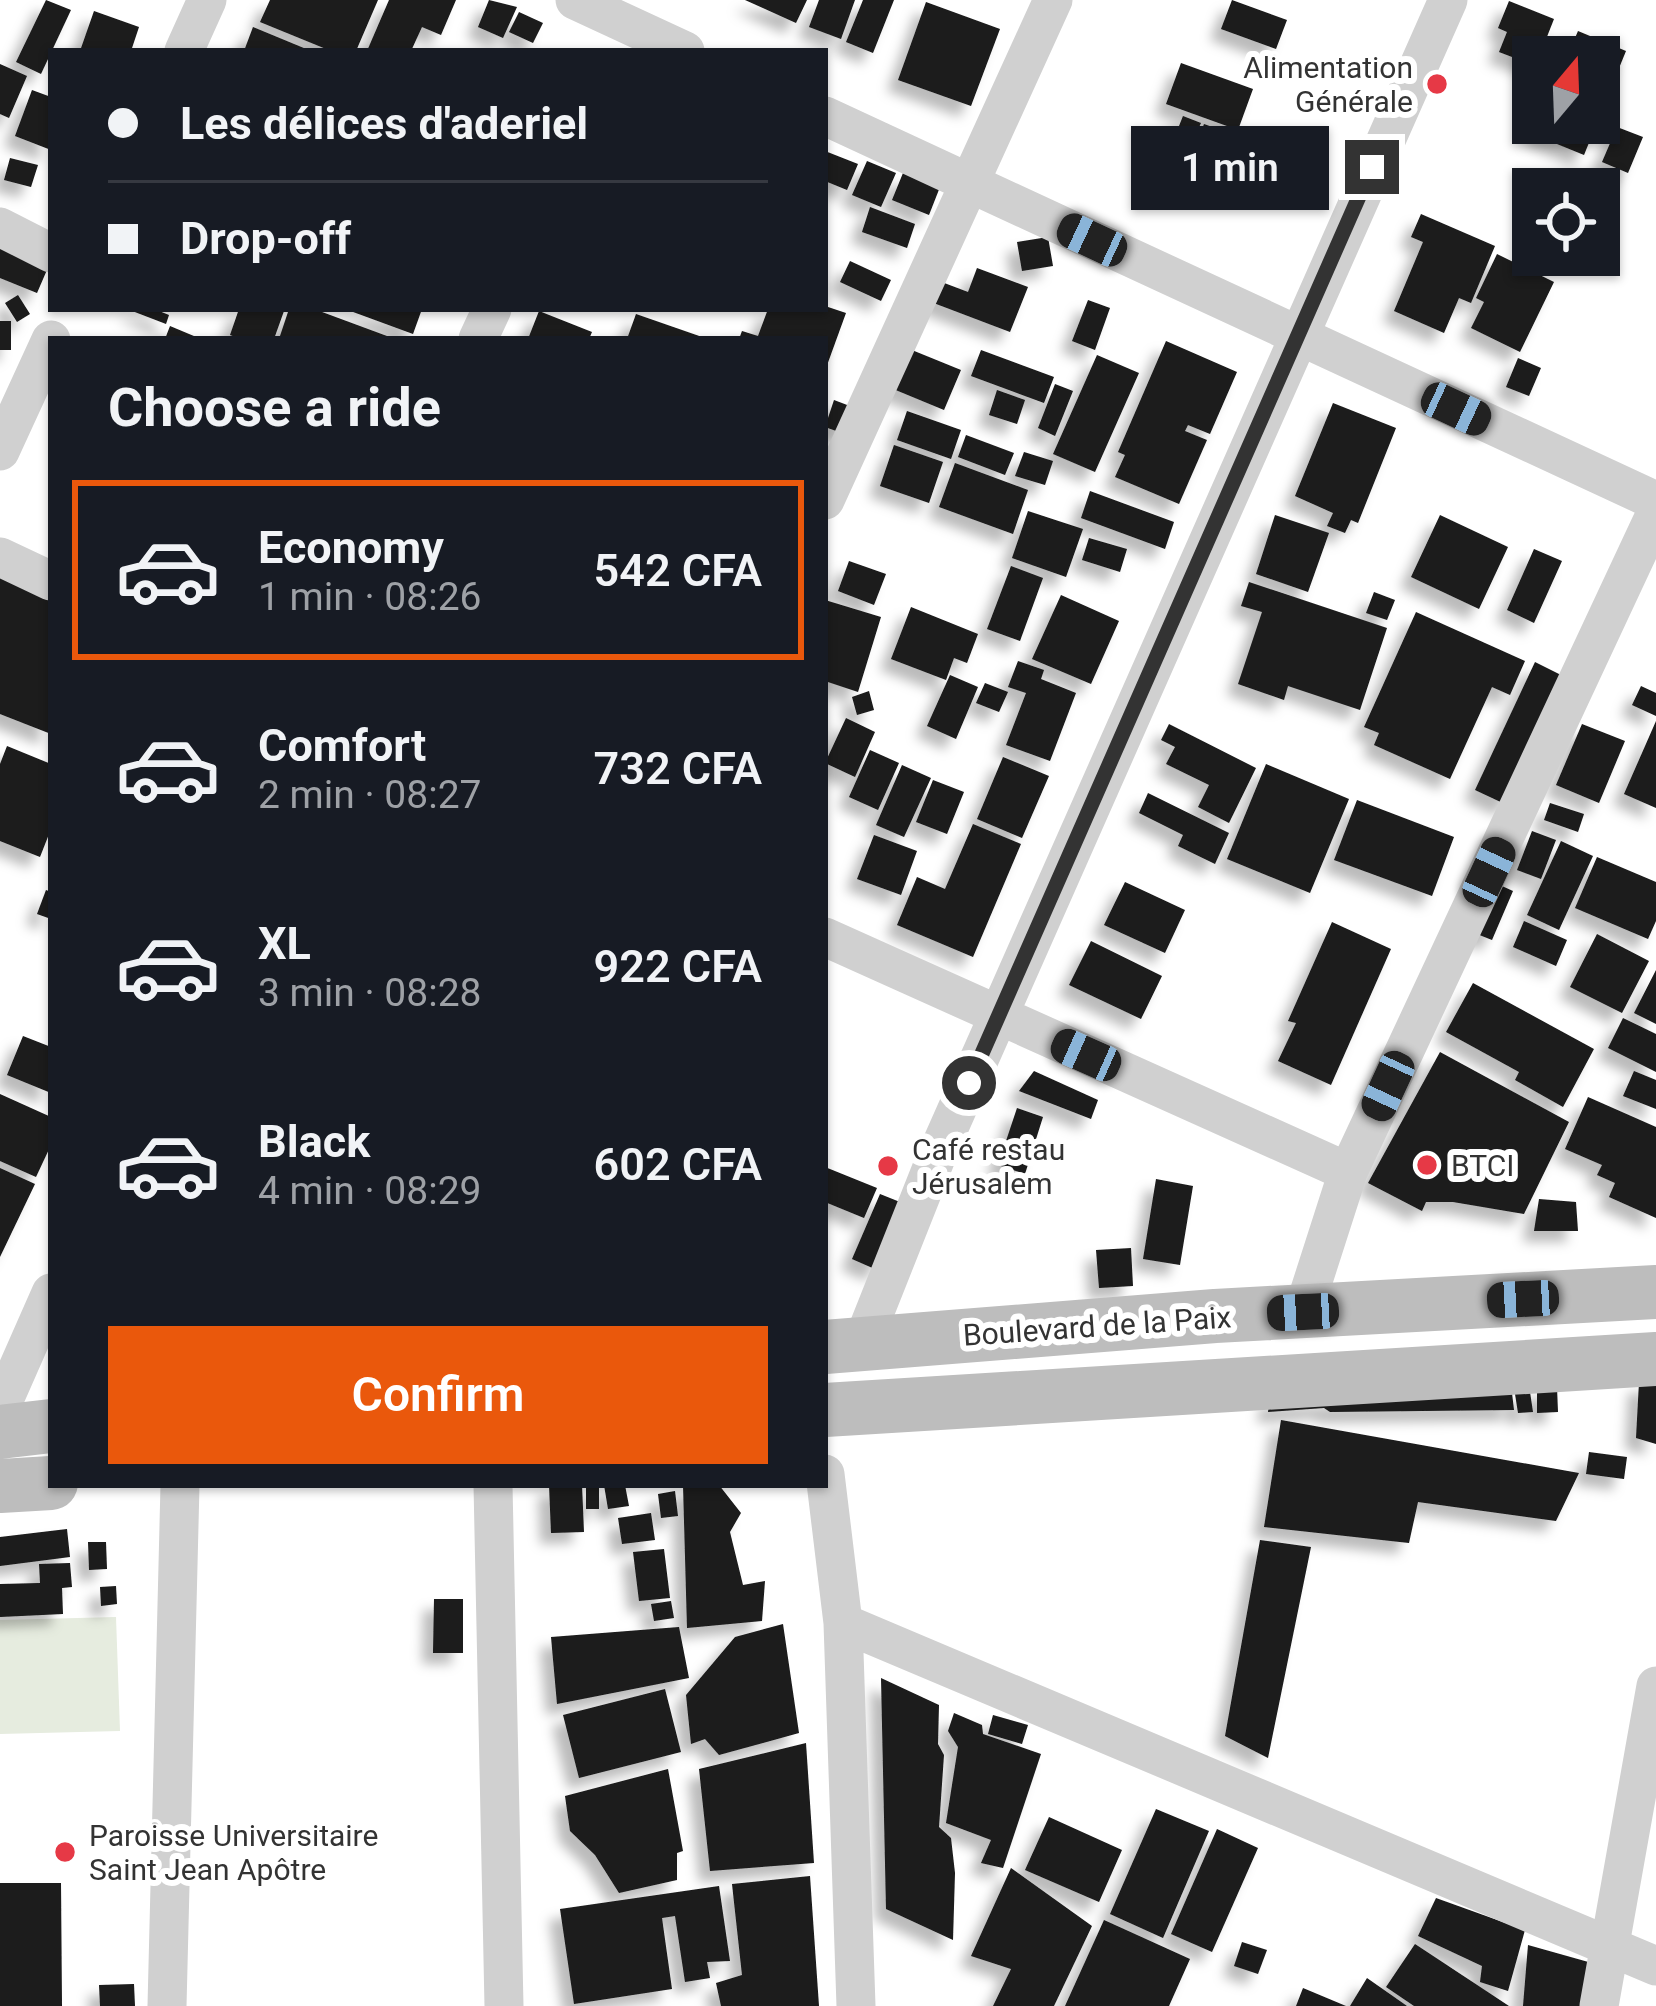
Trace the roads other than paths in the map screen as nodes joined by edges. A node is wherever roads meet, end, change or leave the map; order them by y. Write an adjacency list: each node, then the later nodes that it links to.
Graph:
1 (207, 0): 6 (street)
2 (575, 0): 5 (street)
3 (1053, 0): 9 (street)
4 (1448, 0): 12 (street)
5 (622, 24): 7 (street)
6 (185, 48)
7 (678, 48)
8 (828, 117): 9 (street)
9 (970, 183): 12 (street); 15 (street)
10 (0, 227): 11 (street)
11 (48, 251)
12 (1297, 335): 16 (street); 21 (street)
13 (48, 347): 14 (street)
14 (0, 451)
15 (828, 493)
16 (1656, 501)
17 (1656, 513): 22 (street)
18 (0, 557): 19 (street)
19 (48, 580)
20 (828, 938): 21 (street)
21 (999, 1017): 22 (street); 26 (street)
22 (1348, 1172): 25 (street)
23 (1656, 1292): 25 (main road, Boulevard de la Paix)
24 (48, 1300): 28 (street)
25 (1303, 1312): 26 (main road, Boulevard de la Paix)
26 (844, 1346)
27 (1656, 1359): 29 (main road)
28 (0, 1409)
29 (828, 1410)
30 (48, 1426): 31 (main road)
31 (0, 1432)
32 (48, 1483): 33 (main road)
33 (0, 1486)
34 (180, 1488): 41 (street)
35 (494, 1488): 42 (street)
36 (827, 1488): 37 (street)
37 (843, 1623): 39 (street); 43 (street)
38 (1656, 1686): 39 (street)
39 (1608, 1946): 40 (street); 44 (street)
40 (1656, 1966)
41 (167, 2006)
42 (504, 2006)
43 (856, 2006)
44 (1599, 2006)

